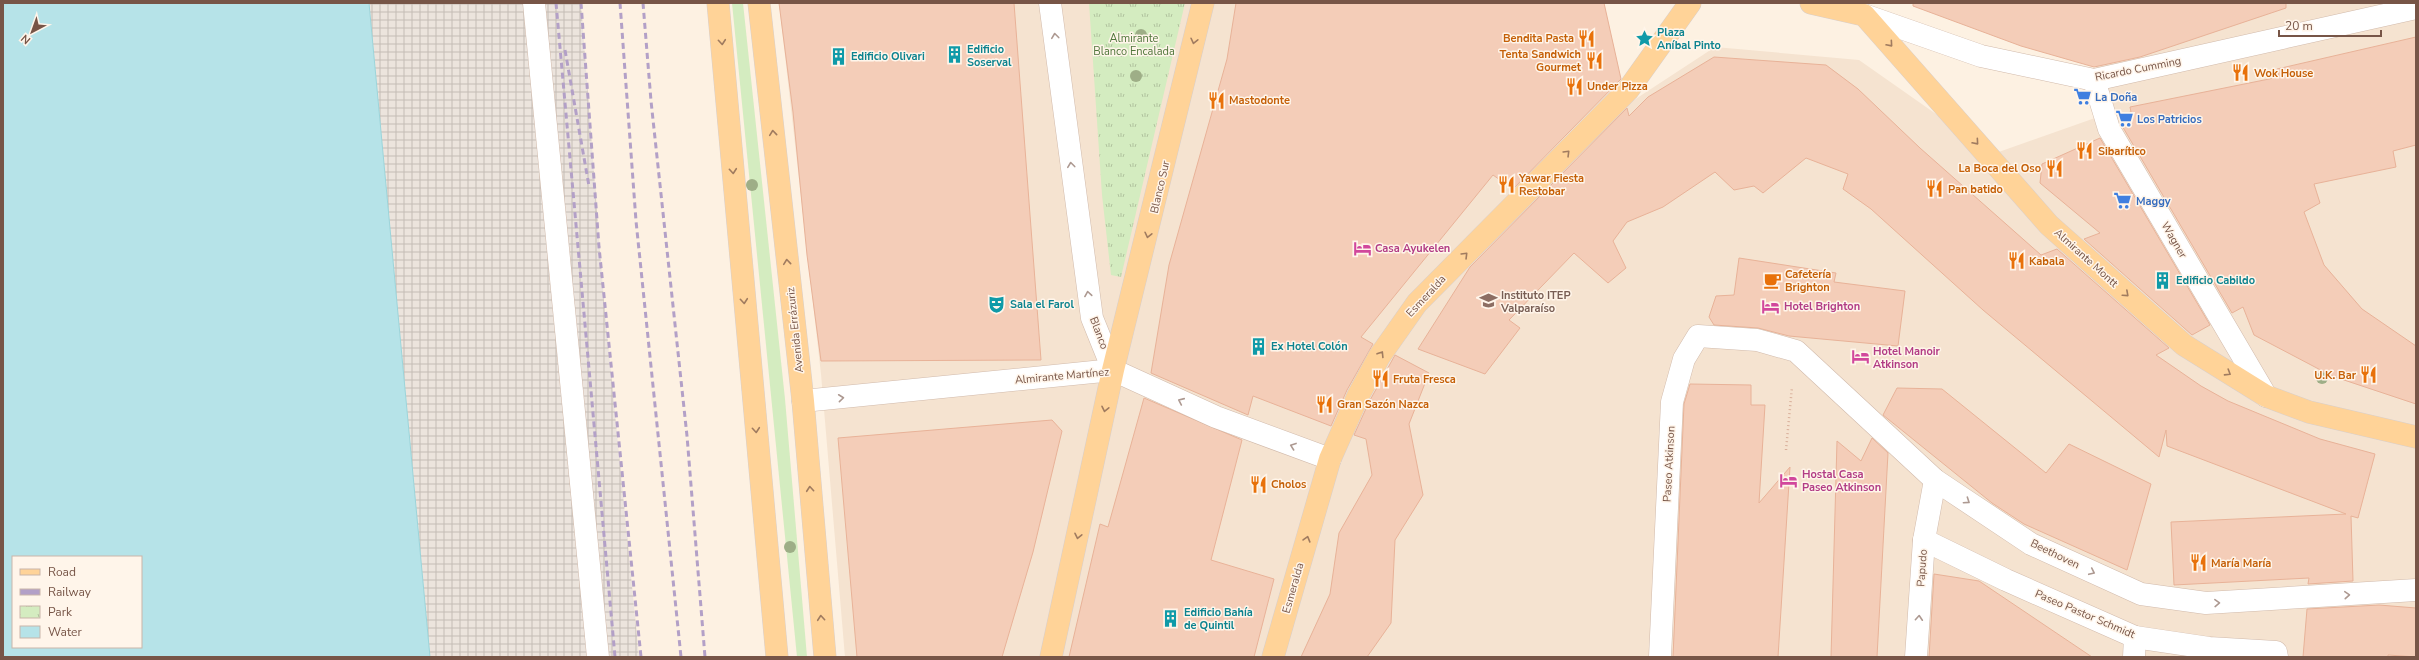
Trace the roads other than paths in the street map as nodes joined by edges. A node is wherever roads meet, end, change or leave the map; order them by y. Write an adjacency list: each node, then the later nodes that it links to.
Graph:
1 (534, 3): 21 (street)
2 (718, 3): 22 (main road, one-way to 22)
3 (759, 3): 14 (main road, Avenida Errázuriz, one-way to 3)
4 (1050, 3): 12 (street, Blanco, one-way to 4)
5 (1204, 3): 12 (main road, Blanco Sur, one-way to 12)
6 (1690, 3): 16 (main road, Esmeralda, one-way to 6)
7 (1811, 3): 9 (main road)
8 (2416, 8): 10 (street, Ricardo Cumming)
9 (1864, 15): 10 (street, Ricardo Cumming); 13 (main road, Almirante Montt, one-way to 13)
10 (2094, 80): 13 (street, Wagner)
11 (1757, 340): 17 (street, Beethoven); 26 (street, Paseo Atkinson)
12 (1114, 370): 14 (street, Almirante Martínez, one-way to 12); 16 (street, Almirante Martínez, one-way to 12); 24 (main road, one-way to 24)
13 (2266, 396): 15 (main road, Almirante Montt)
14 (803, 401): 23 (main road, Avenida Errázuriz, one-way to 14)
15 (2416, 437)
16 (1330, 459): 25 (main road, Esmeralda, one-way to 16)
17 (1935, 480): 18 (street, Papudo); 19 (street, Beethoven, one-way to 19)
18 (1924, 540): 20 (street, Paseo Pastor Schmidt); 27 (street, Papudo, one-way to 18)
19 (2416, 590)
20 (2134, 647): 28 (street, Paseo Pastor Schmidt)
21 (598, 657)
22 (777, 657)
23 (825, 657)
24 (1051, 657)
25 (1273, 657)
26 (1660, 657)
27 (1916, 657)
28 (2276, 657)

